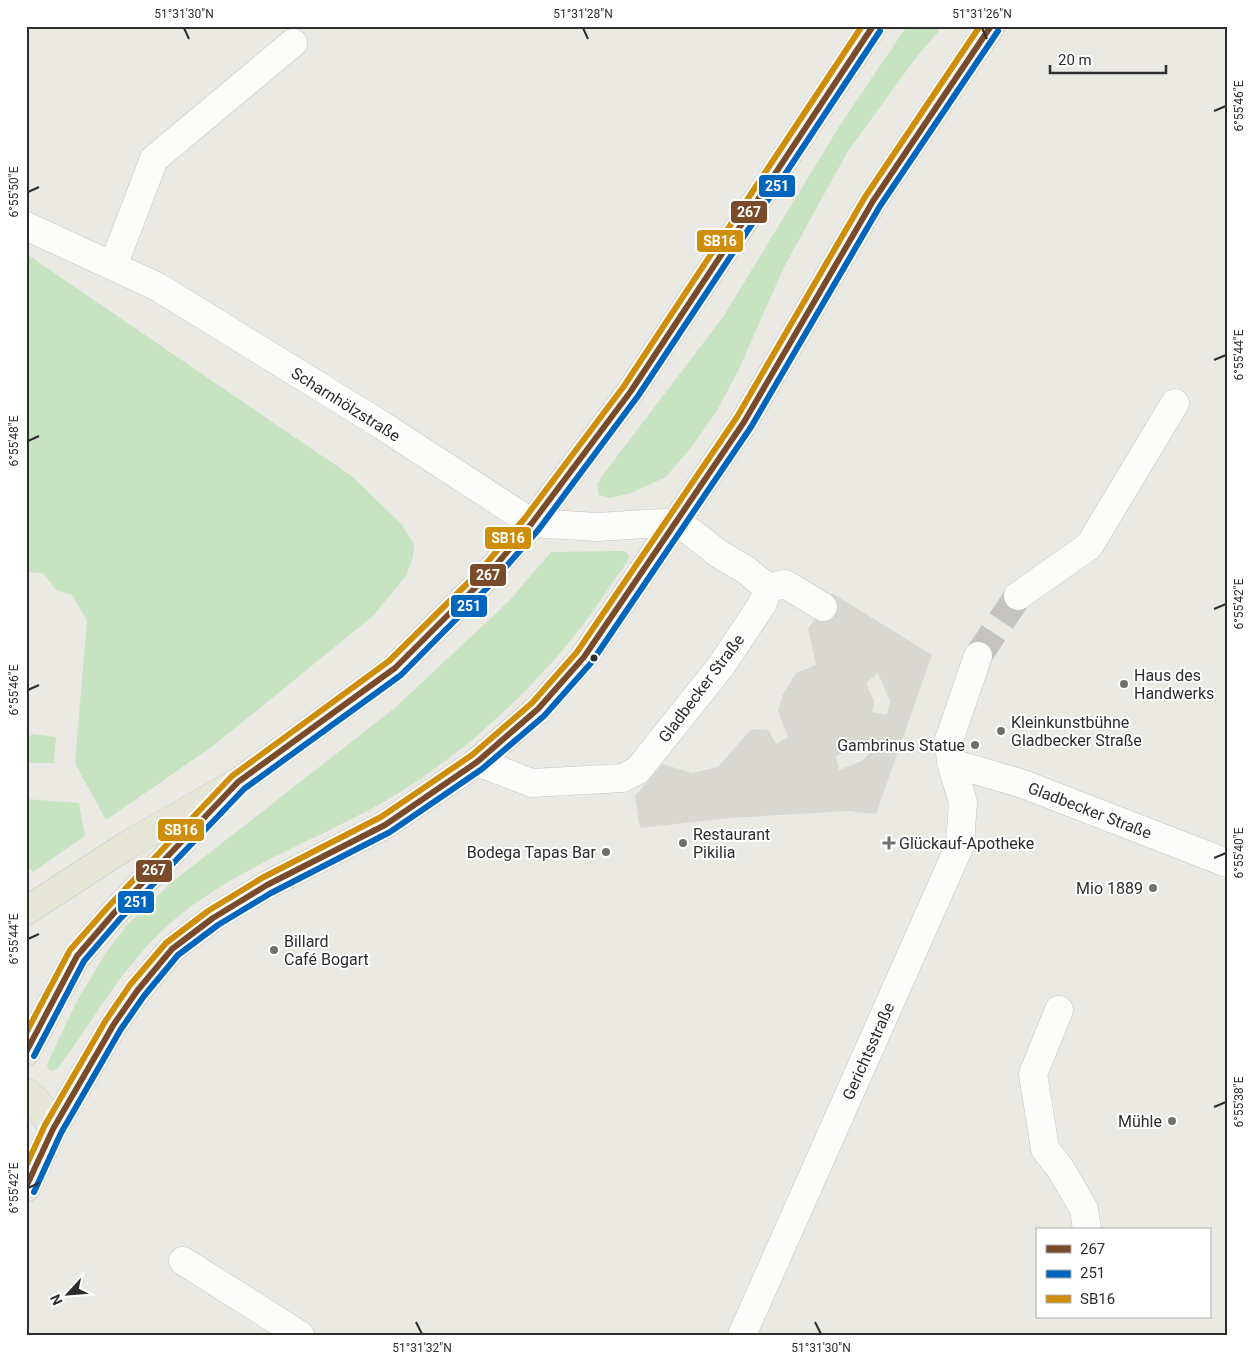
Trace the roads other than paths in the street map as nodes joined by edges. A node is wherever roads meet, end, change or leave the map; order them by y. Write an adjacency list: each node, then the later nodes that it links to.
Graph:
1 (873, 26): 8 (main road)
2 (991, 26): 7 (main road)
3 (293, 44): 5 (street)
4 (26, 226): 5 (street, Scharnhölzstraße)
5 (113, 266): 8 (street, Scharnhölzstraße)
6 (1175, 403): 10 (street)
7 (678, 522): 8 (street, Scharnhölzstraße); 9 (street); 13 (main road)
8 (532, 523): 15 (main road)
9 (768, 588): 11 (street); 13 (street, Gladbecker Straße)
10 (1018, 596)
11 (823, 607)
12 (978, 656): 14 (street, Gerichtsstraße)
13 (477, 762): 21 (main road)
14 (951, 763): 16 (street, Gladbecker Straße); 27 (street, Gerichtsstraße)
15 (238, 782): 17 (main road); 19 (main road)
16 (1227, 863)
17 (26, 911)
18 (1060, 1010): 24 (street)
19 (26, 1052)
20 (26, 1092): 21 (main road)
21 (53, 1130): 22 (main road); 23 (main road)
22 (26, 1137)
23 (26, 1188)
24 (1087, 1228)
25 (183, 1262): 26 (street)
26 (300, 1335)
27 (742, 1335)

